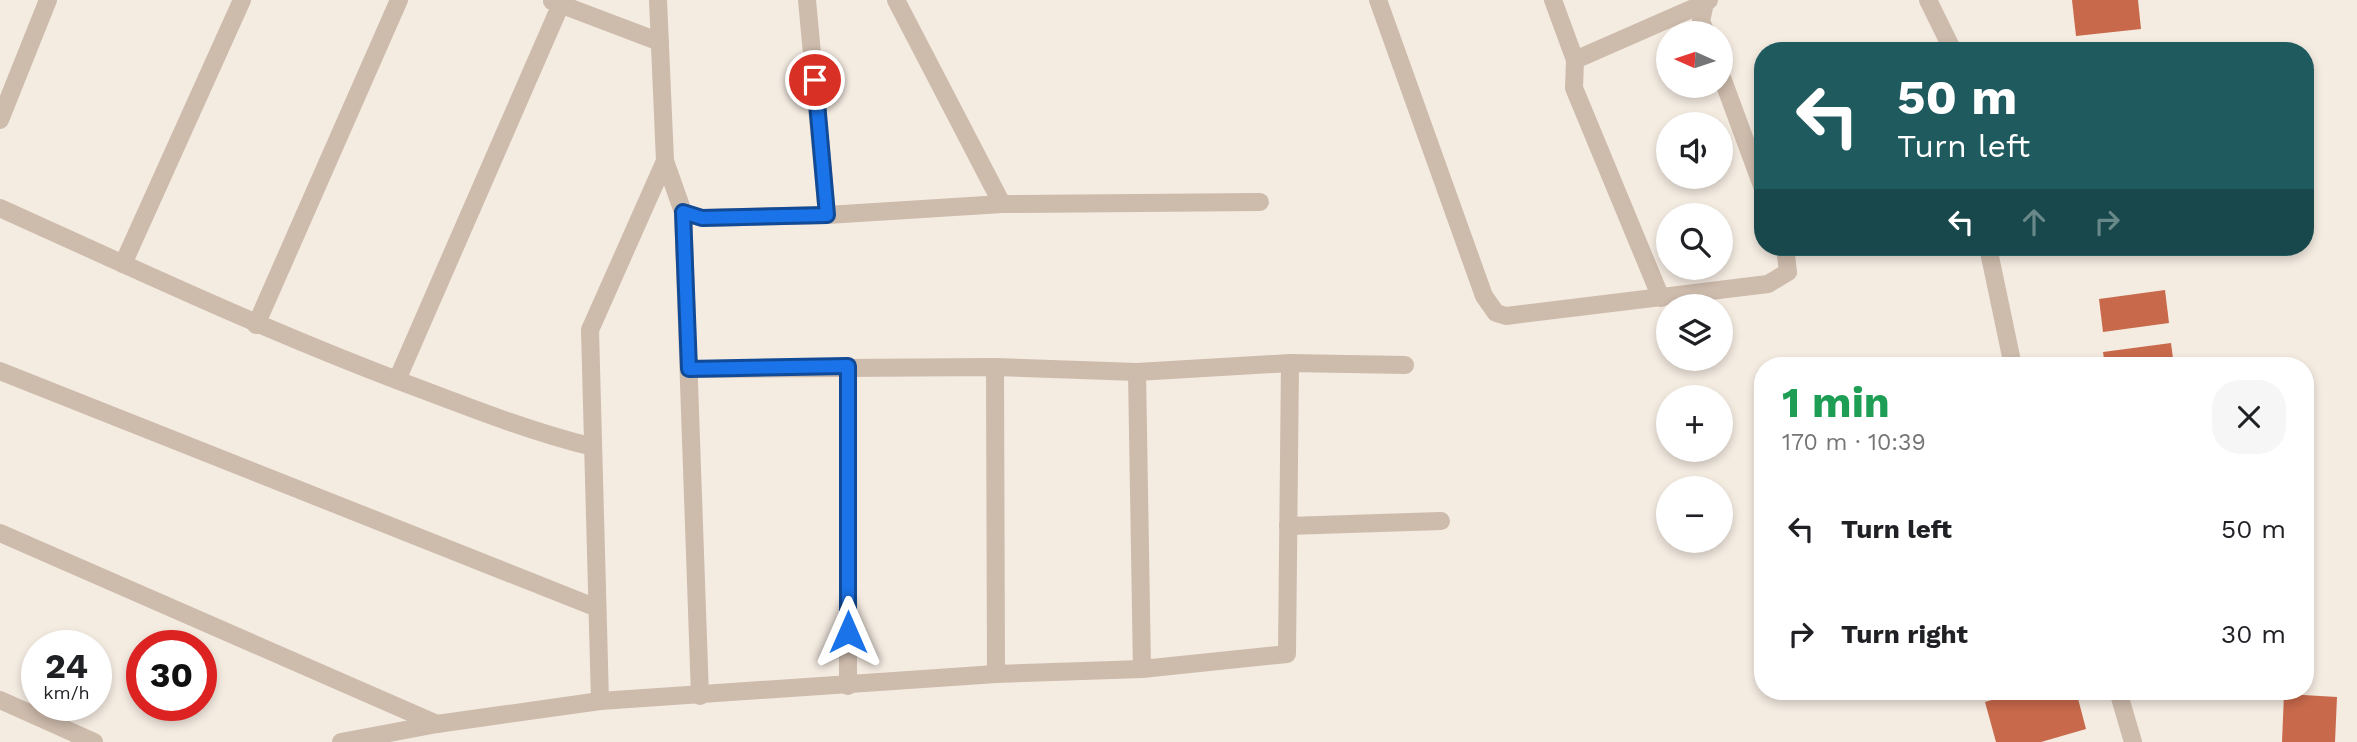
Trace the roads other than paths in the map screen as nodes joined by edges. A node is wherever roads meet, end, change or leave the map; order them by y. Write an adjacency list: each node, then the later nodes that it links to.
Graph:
1 (48, 0): 17 (street)
2 (242, 0): 27 (street)
3 (399, 0): 31 (street)
4 (658, 0): 13 (street)
5 (807, 0): 24 (street)
6 (896, 0): 21 (street)
7 (1378, 0): 30 (street)
8 (1553, 0): 15 (street)
9 (1928, 0): 14 (street)
10 (1706, 1): 12 (street); 15 (street)
11 (556, 2): 13 (street); 40 (street)
12 (1701, 21)
13 (660, 41): 18 (street)
14 (1949, 42)
15 (1575, 60): 28 (street)
16 (1730, 98): 19 (street)
17 (0, 120)
18 (665, 161): 23 (street); 41 (street)
19 (1754, 164)
20 (1260, 202): 21 (street)
21 (1002, 204): 24 (street)
22 (0, 208): 27 (street)
23 (683, 212): 24 (street); 37 (street)
24 (827, 215)
25 (1786, 256): 29 (street)
26 (1990, 256): 32 (street)
27 (123, 264): 31 (street)
28 (1659, 294)
29 (1692, 294)
30 (1656, 299)
31 (257, 325): 40 (street)
32 (2011, 357)
33 (1290, 363): 34 (street); 39 (street); 43 (street)
34 (1405, 365)
35 (848, 366): 36 (street); 37 (street); 48 (street)
36 (995, 367): 39 (street); 47 (street)
37 (689, 369): 49 (street)
38 (0, 371): 45 (street)
39 (1137, 372): 46 (street)
40 (397, 380): 41 (street)
41 (593, 447): 45 (street)
42 (1441, 521): 43 (street)
43 (1289, 526): 46 (street)
44 (0, 533): 53 (street)
45 (597, 608): 52 (street)
46 (1143, 669): 47 (street)
47 (996, 674): 48 (street)
48 (848, 686): 49 (street)
49 (701, 696): 52 (street)
50 (2121, 700): 56 (street)
51 (0, 701): 54 (street)
52 (600, 701): 53 (street)
53 (437, 724): 55 (street)
54 (94, 742)
55 (341, 742)
56 (2133, 742)

